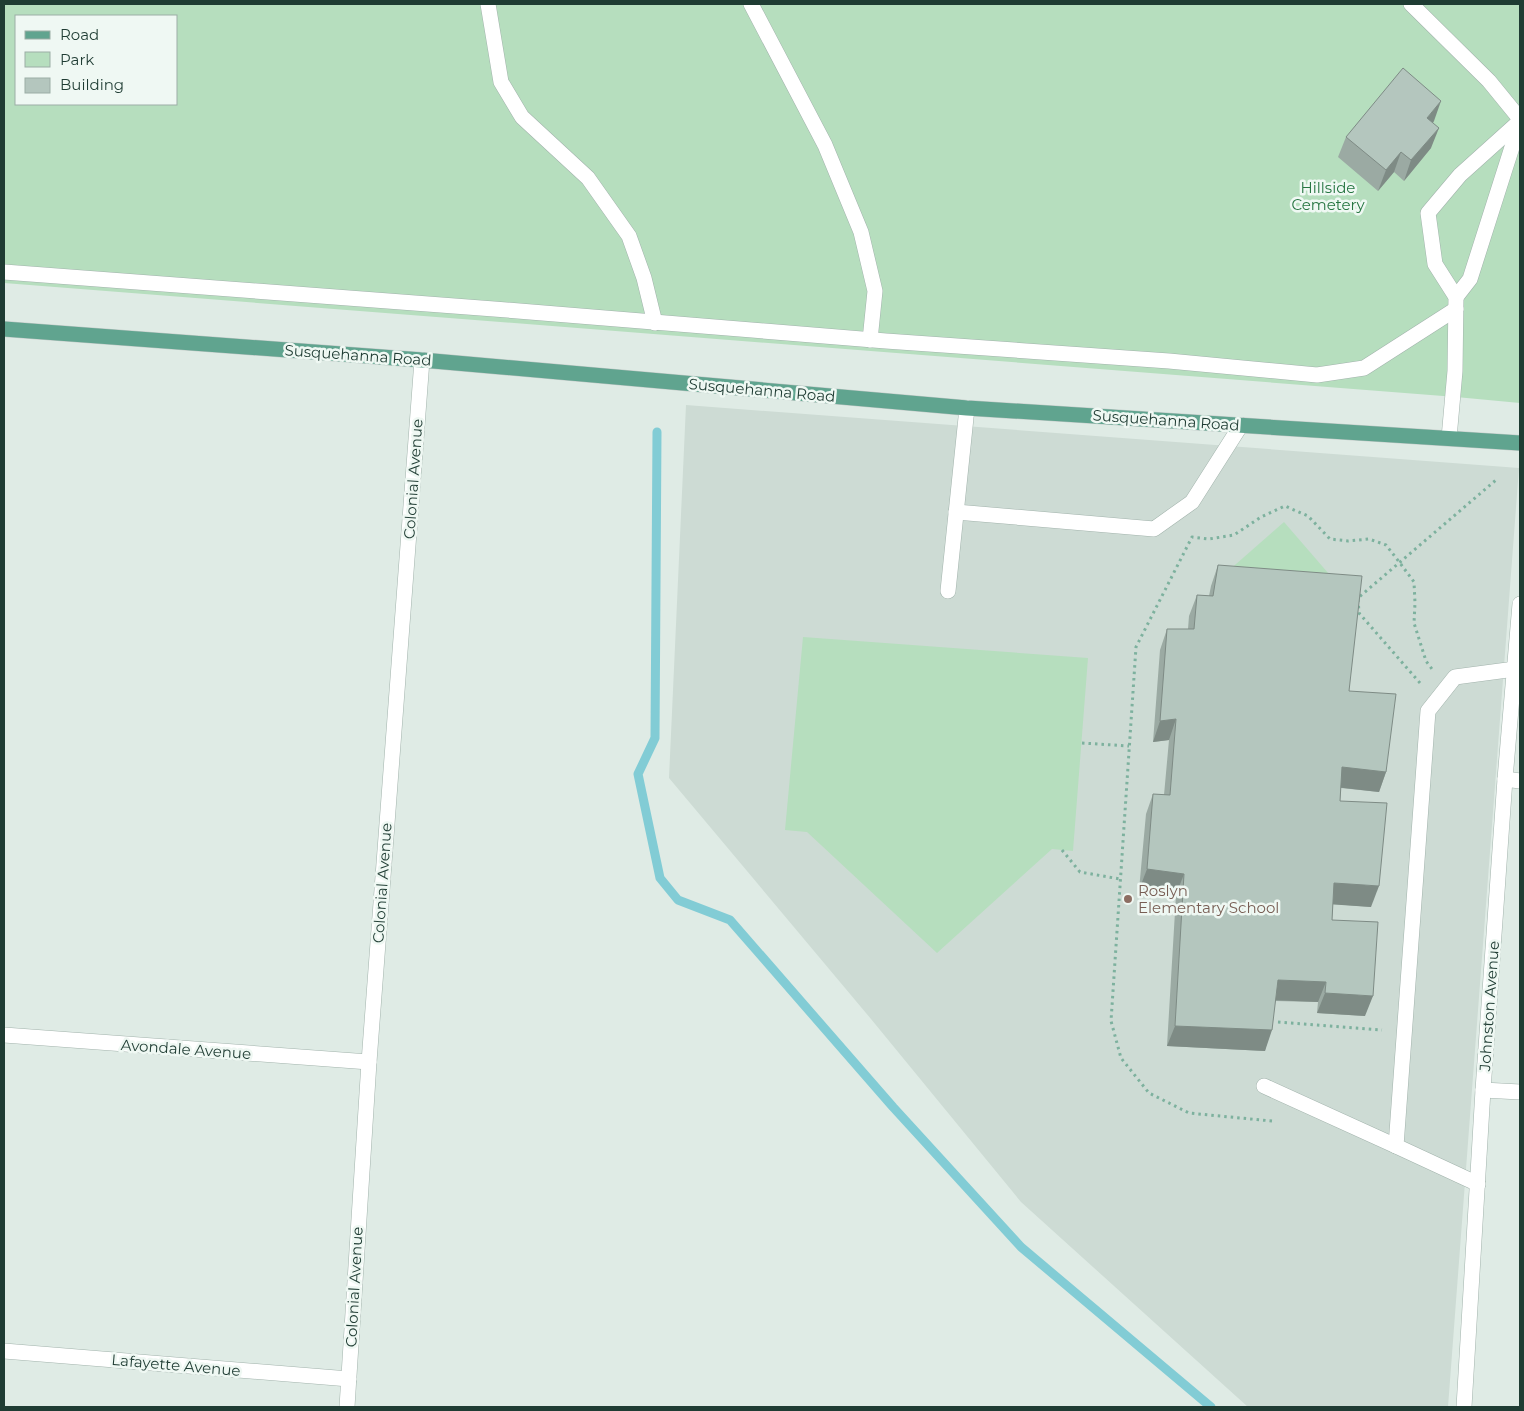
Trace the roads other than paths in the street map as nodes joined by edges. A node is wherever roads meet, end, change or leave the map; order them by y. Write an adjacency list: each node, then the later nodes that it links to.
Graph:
1 (488, 4): 7 (street)
2 (751, 4): 9 (street)
3 (1411, 4): 4 (street)
4 (1520, 121): 6 (street); 6 (street)
5 (4, 272): 7 (street)
6 (1456, 303): 9 (street); 13 (street)
7 (655, 323): 9 (street)
8 (4, 329): 10 (main road, Susquehanna Road)
9 (870, 340)
10 (422, 360): 11 (main road, Susquehanna Road); 22 (street, Colonial Avenue)
11 (967, 408): 12 (main road, Susquehanna Road); 15 (street)
12 (1240, 425): 13 (main road, Susquehanna Road); 15 (street)
13 (1449, 438): 14 (main road, Susquehanna Road)
14 (1520, 443)
15 (956, 512): 16 (street)
16 (948, 591)
17 (1520, 604): 18 (street, Johnston Avenue)
18 (1515, 670): 19 (street, Johnston Avenue); 26 (street)
19 (1505, 779): 20 (street); 24 (street, Johnston Avenue)
20 (1520, 781)
21 (4, 1035): 22 (street, Avondale Avenue)
22 (369, 1062): 29 (street, Colonial Avenue)
23 (1264, 1086): 26 (street)
24 (1483, 1090): 25 (street); 27 (street, Johnston Avenue)
25 (1520, 1092)
26 (1396, 1146): 27 (street)
27 (1478, 1184): 31 (street, Johnston Avenue)
28 (4, 1351): 29 (street, Lafayette Avenue)
29 (349, 1379): 30 (street, Colonial Avenue)
30 (347, 1407)
31 (1464, 1407)

